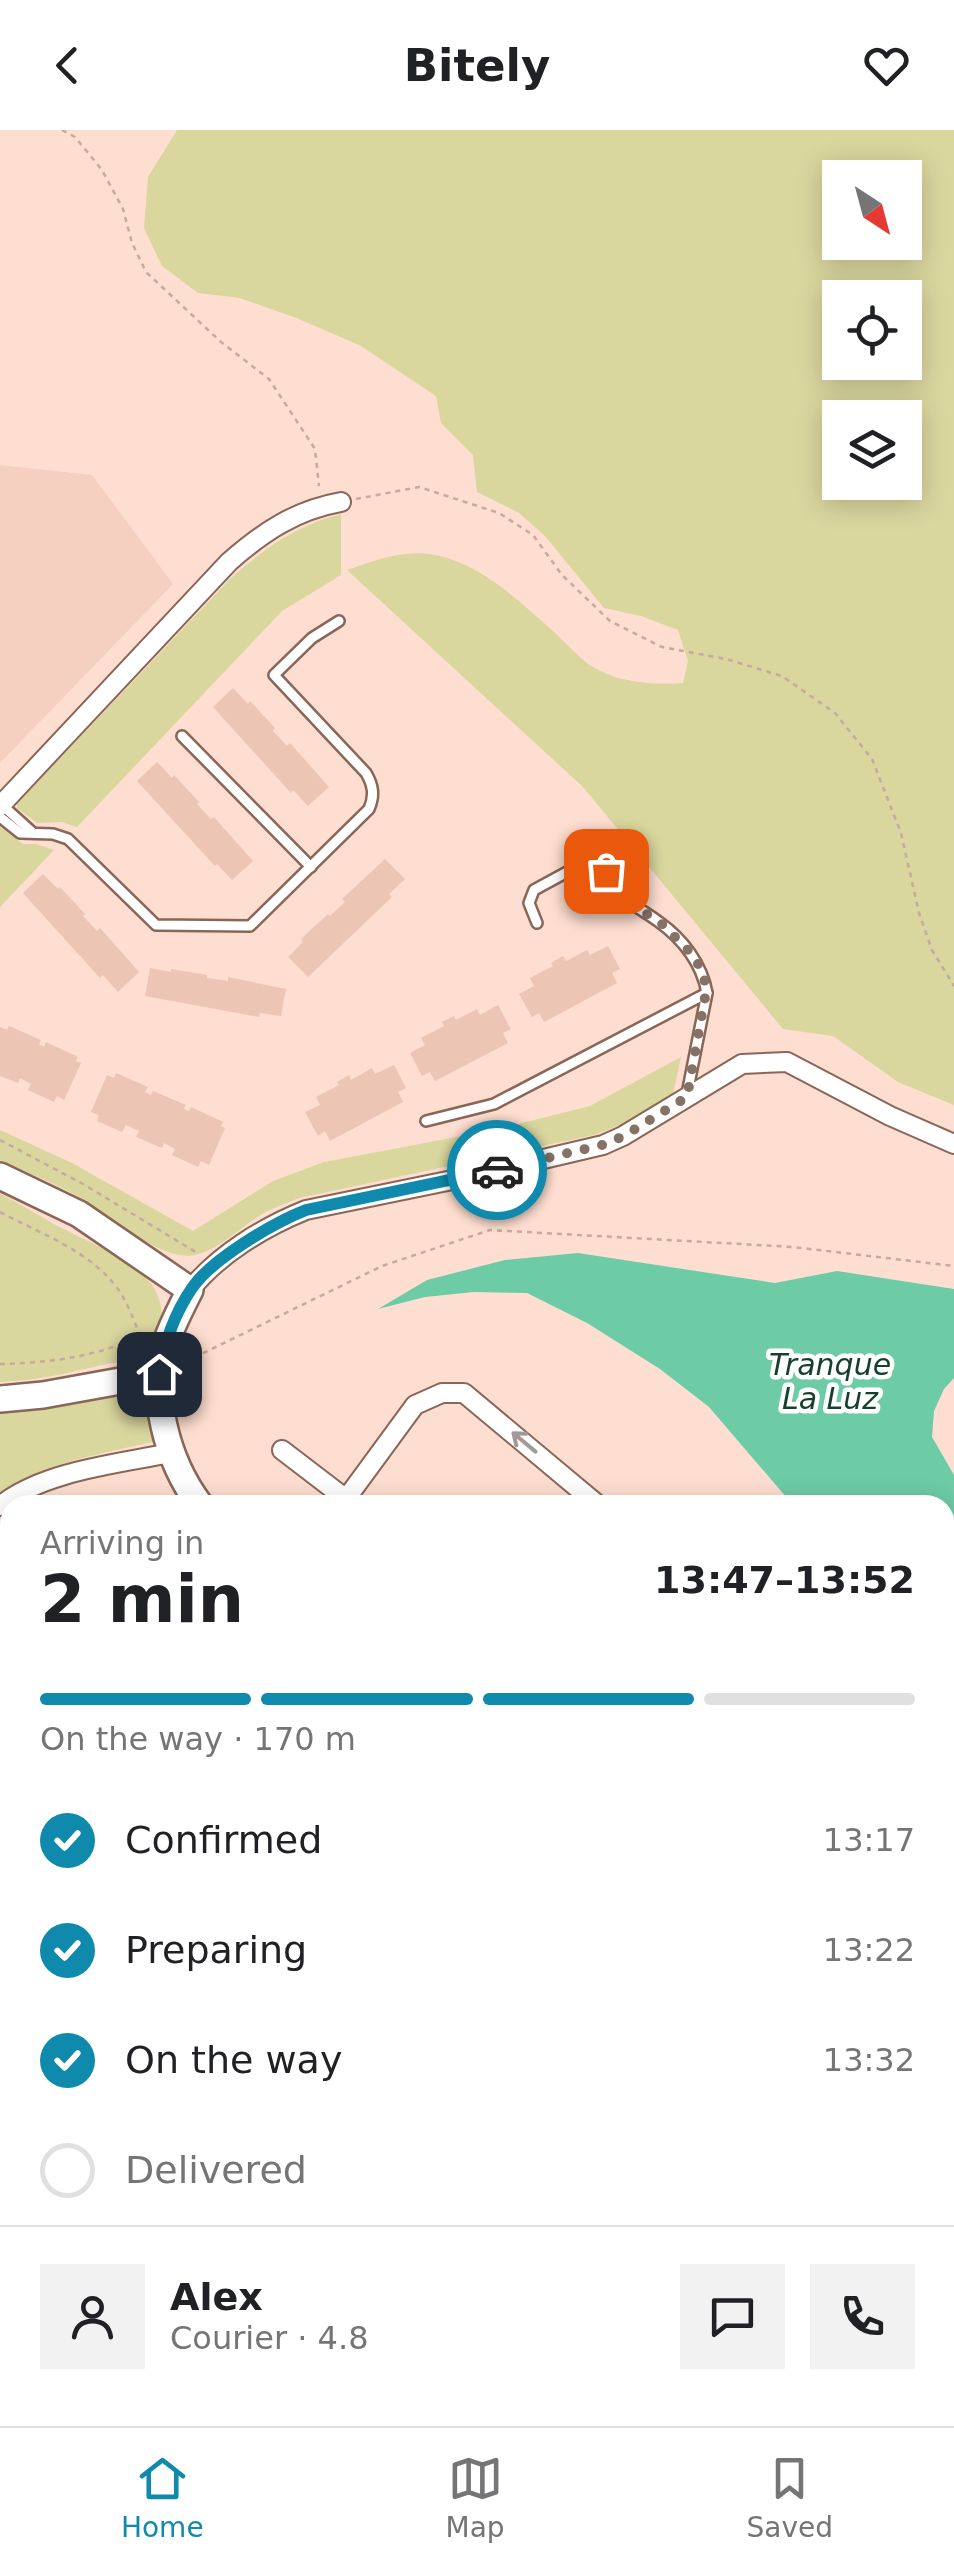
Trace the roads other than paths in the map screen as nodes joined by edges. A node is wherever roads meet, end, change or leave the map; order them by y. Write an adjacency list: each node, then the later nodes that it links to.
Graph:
1 (342, 502): 4 (street)
2 (339, 621): 7 (lane)
3 (182, 736): 7 (lane)
4 (1, 805): 6 (lane)
5 (0, 817): 6 (lane)
6 (32, 832): 7 (lane)
7 (311, 867)
8 (615, 888): 9 (lane); 10 (lane); 11 (lane)
9 (588, 903)
10 (537, 923)
11 (706, 992): 12 (lane); 13 (lane)
12 (687, 1097): 14 (street); 16 (street)
13 (426, 1121)
14 (954, 1144)
15 (0, 1176): 17 (street)
16 (218, 1261): 17 (street); 18 (street)
17 (155, 1264): 18 (street); 19 (street)
18 (190, 1290): 19 (street)
19 (173, 1324): 20 (street)
20 (160, 1366): 21 (street); 23 (street)
21 (0, 1399)
22 (282, 1450): 26 (street)
23 (170, 1453): 24 (street); 25 (street)
24 (17, 1495)
25 (193, 1495)
26 (337, 1495)
27 (351, 1495): 28 (street, one-way to 27)
28 (586, 1495)

